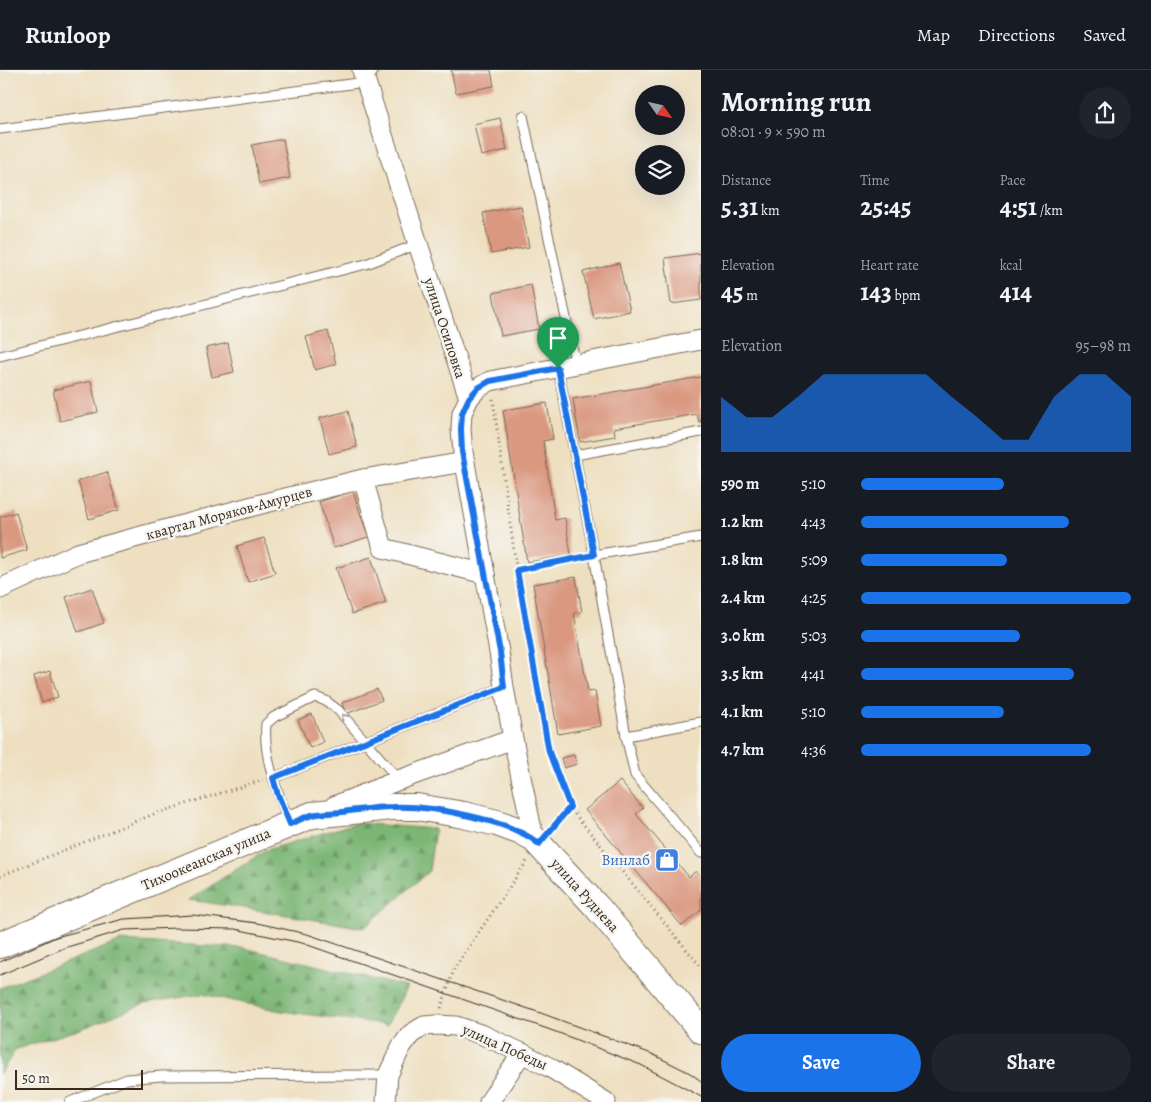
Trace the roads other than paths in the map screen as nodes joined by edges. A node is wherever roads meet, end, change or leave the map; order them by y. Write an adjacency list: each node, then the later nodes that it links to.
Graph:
1 (367, 74): 3 (lane); 4 (street, улица Осиповка)
2 (523, 116): 7 (lane)
3 (0, 130)
4 (418, 244): 6 (lane); 9 (street, улица Осиповка)
5 (701, 340): 7 (street)
6 (0, 356)
7 (576, 365): 8 (street)
8 (558, 368): 9 (street); 11 (lane)
9 (469, 398): 12 (street, улица Осиповка)
10 (701, 432): 11 (lane)
11 (575, 455): 15 (lane)
12 (465, 462): 13 (street, квартал Моряков-Амурцев); 16 (street, улица Осиповка)
13 (363, 479): 16 (street); 17 (street, квартал Моряков-Амурцев)
14 (701, 537): 15 (lane)
15 (594, 555): 20 (lane)
16 (485, 574): 18 (street, улица Осиповка)
17 (0, 589)
18 (504, 687): 21 (street, улица Осиповка); 22 (lane)
19 (699, 724): 20 (lane)
20 (626, 736): 27 (lane)
21 (513, 739): 24 (street); 26 (street)
22 (365, 741): 23 (lane); 23 (lane, one-way to 23); 24 (lane)
23 (273, 778): 25 (lane)
24 (399, 780): 25 (street)
25 (301, 820): 26 (main road, Тихоокеанская улица); 28 (main road, Тихоокеанская улица)
26 (537, 841): 29 (main road, улица Руднева)
27 (701, 853)
28 (0, 944)
29 (701, 1030)
30 (522, 1053): 31 (street, улица Победы); 34 (street); 35 (street, улица Победы)
31 (388, 1075): 32 (lane); 33 (street, улица Победы)
32 (70, 1102)
33 (386, 1102)
34 (489, 1102)
35 (606, 1102)

